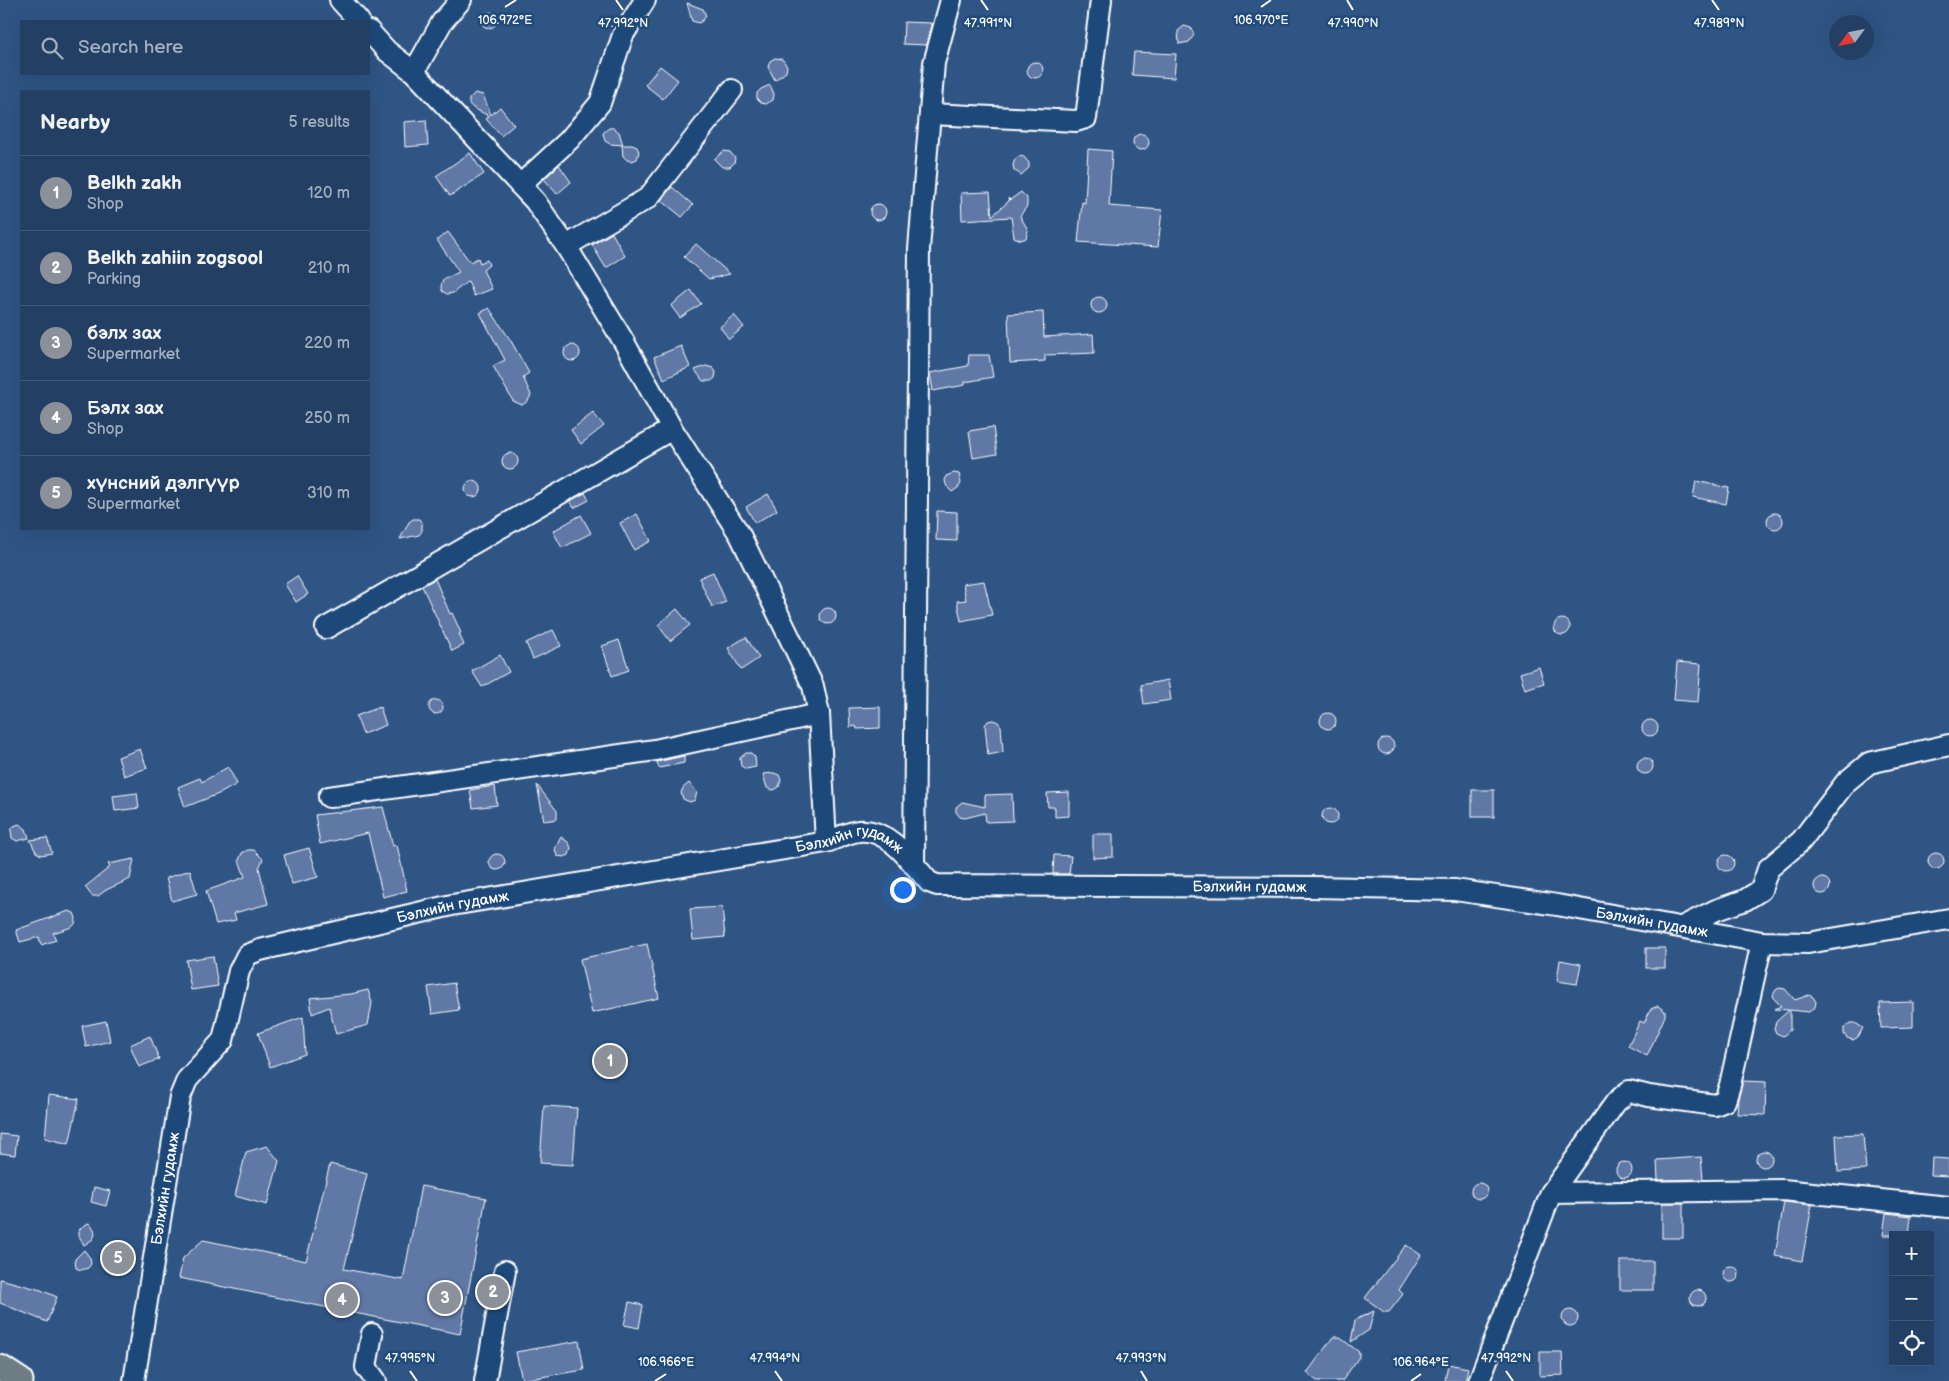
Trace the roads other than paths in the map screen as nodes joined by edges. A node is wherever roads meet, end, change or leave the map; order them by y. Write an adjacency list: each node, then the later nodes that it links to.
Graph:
1 (340, 0): 6 (street)
2 (461, 0): 8 (street)
3 (645, 0): 11 (street)
4 (951, 0): 10 (street)
5 (1101, 0): 10 (street)
6 (359, 20)
7 (370, 32): 8 (street)
8 (414, 72): 11 (street)
9 (732, 90): 12 (street)
10 (930, 114): 19 (street)
11 (520, 185): 12 (street)
12 (566, 246): 13 (street)
13 (672, 429): 14 (street); 15 (street)
14 (326, 628)
15 (819, 714): 17 (street); 18 (street)
16 (1949, 745): 21 (street)
17 (329, 797)
18 (826, 842): 19 (street, Бэлхийн гудамж); 29 (street, Бэлхийн гудамж)
19 (914, 865): 21 (street, Бэлхийн гудамж)
20 (1949, 918): 22 (street, Бэлхийн гудамж)
21 (1682, 927): 22 (street, Бэлхийн гудамж)
22 (1762, 942): 23 (street)
23 (1551, 1193): 24 (street); 32 (street)
24 (1949, 1207)
25 (505, 1271): 31 (street)
26 (372, 1334): 30 (street)
27 (0, 1368): 28 (main road)
28 (20, 1381)
29 (134, 1381)
30 (376, 1381)
31 (485, 1381)
32 (1479, 1381)

